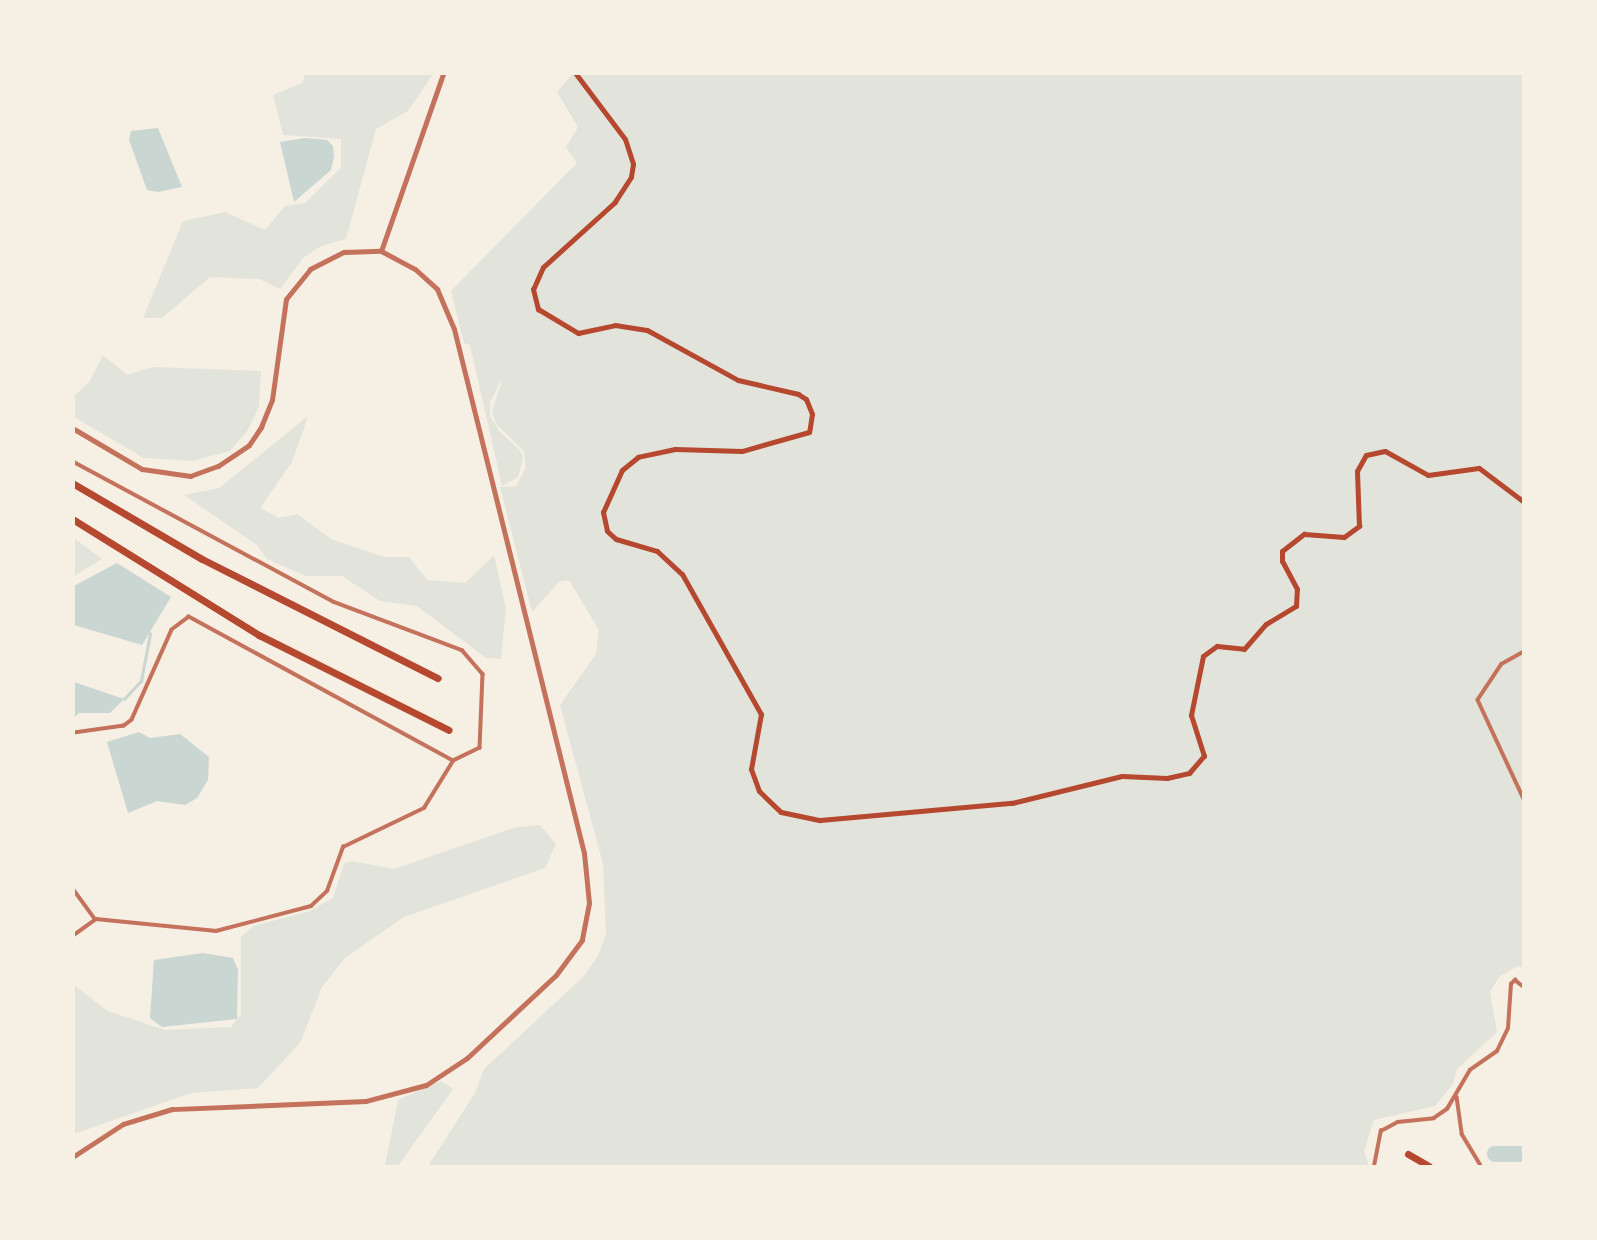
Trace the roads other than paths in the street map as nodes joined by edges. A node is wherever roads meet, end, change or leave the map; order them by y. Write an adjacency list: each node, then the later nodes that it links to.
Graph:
1 (443, 74): 3 (street)
2 (576, 74): 7 (main road)
3 (381, 251): 4 (street); 21 (street)
4 (74, 429)
5 (74, 462): 13 (street)
6 (74, 484): 10 (highway)
7 (1524, 502)
8 (74, 520): 11 (highway)
9 (1524, 652): 14 (street)
10 (438, 678)
11 (449, 730)
12 (74, 733): 13 (street)
13 (453, 761): 16 (street)
14 (1524, 799)
15 (74, 890): 16 (street)
16 (96, 919): 17 (street)
17 (74, 935)
18 (1524, 987): 19 (street)
19 (1457, 1094): 22 (street); 24 (street)
20 (1408, 1154): 23 (highway)
21 (74, 1156)
22 (1374, 1167)
23 (1429, 1167)
24 (1480, 1167)

